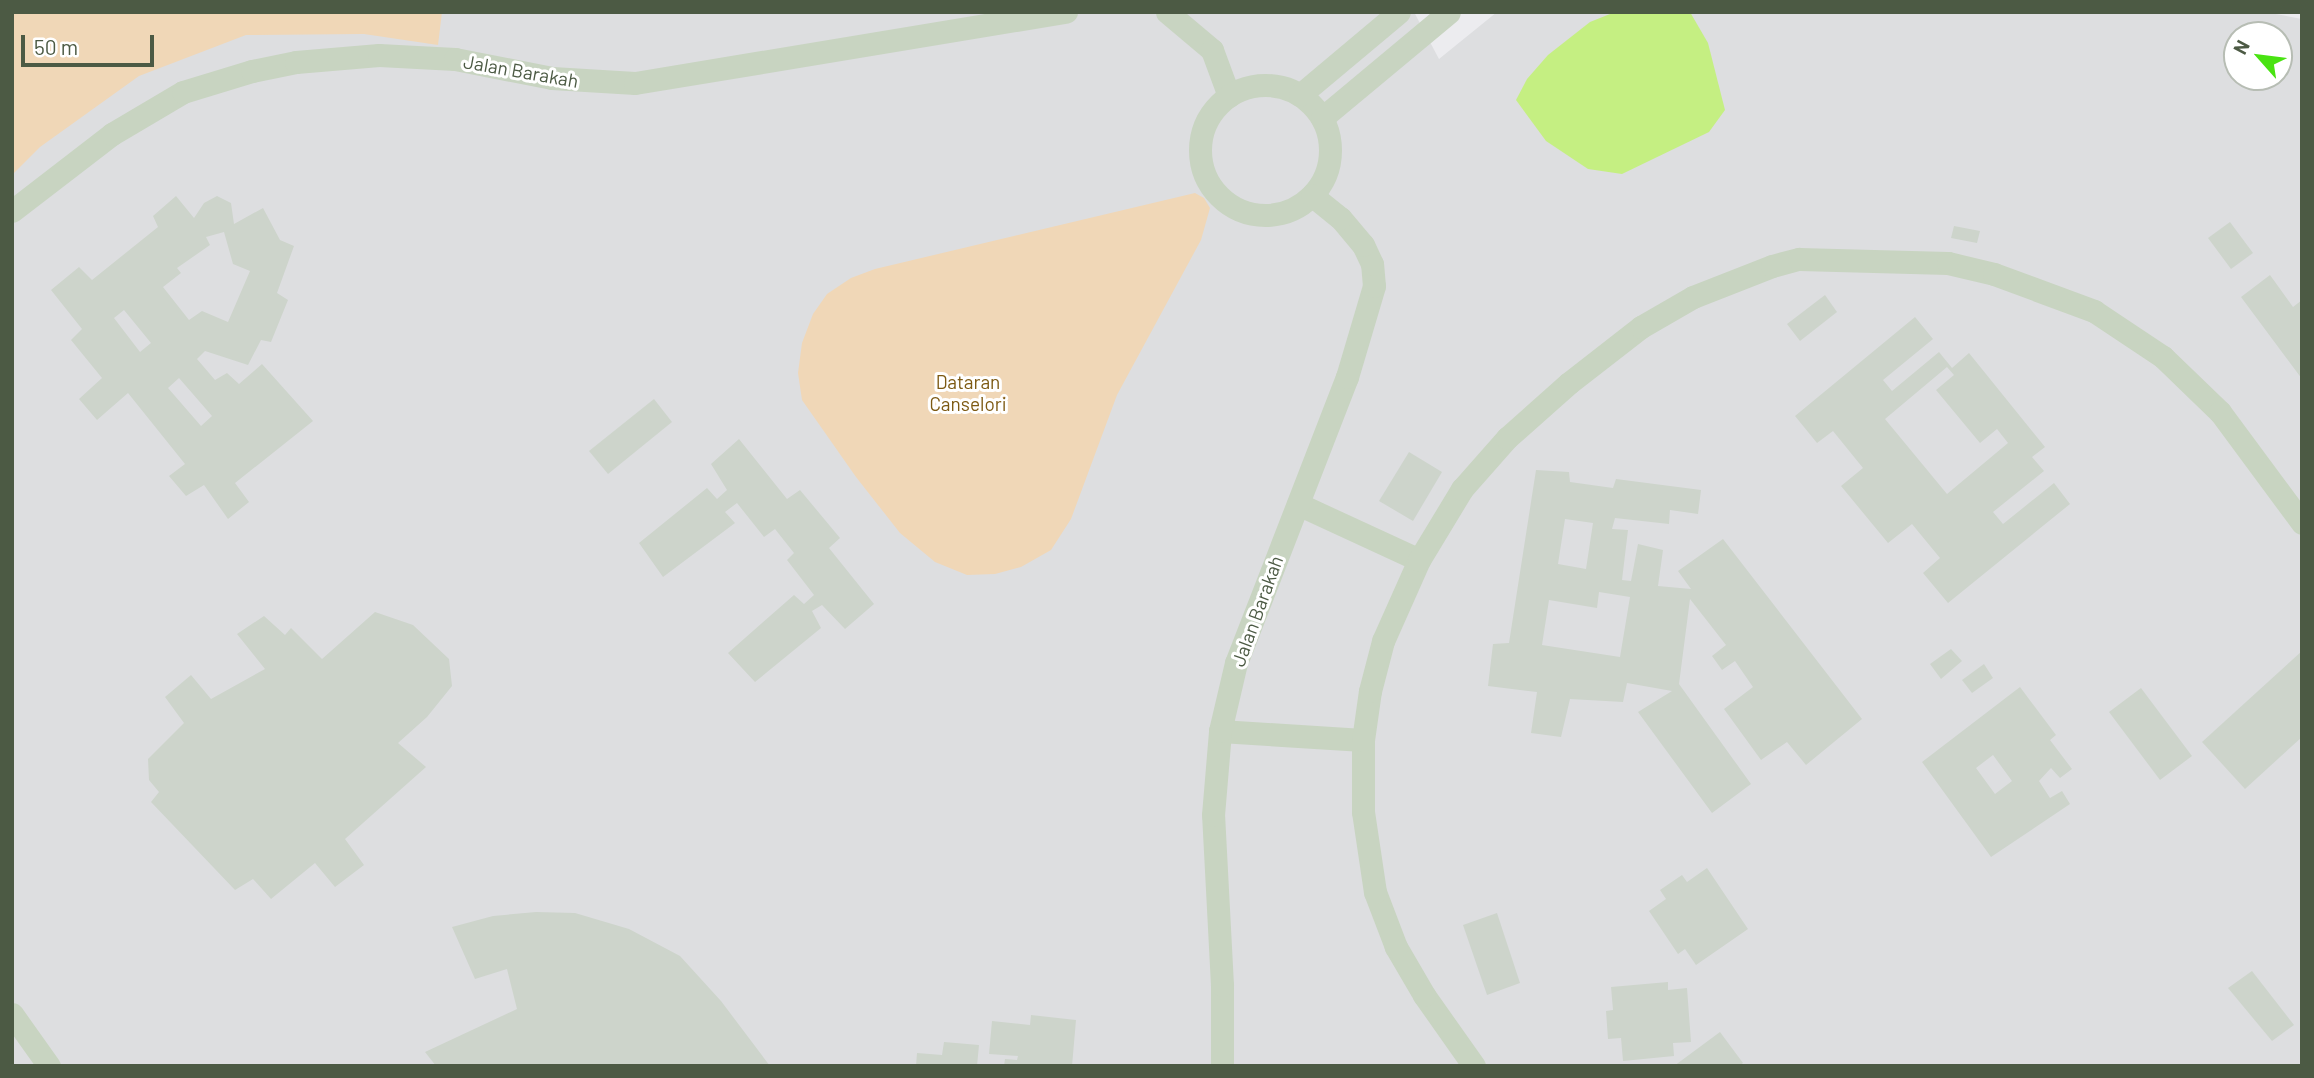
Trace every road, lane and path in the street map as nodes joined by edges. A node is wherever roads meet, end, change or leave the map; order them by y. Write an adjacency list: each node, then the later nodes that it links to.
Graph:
1 (1066, 12): 9 (street, Jalan Barakah)
2 (1167, 12): 6 (street)
3 (1399, 12): 5 (street)
4 (1449, 12): 7 (street)
5 (1300, 95): 6 (street); 7 (street)
6 (1229, 96): 8 (street)
7 (1322, 118): 8 (street)
8 (1312, 195): 10 (street, Jalan Barakah)
9 (12, 211)
10 (1298, 504): 12 (street); 13 (street, Jalan Barakah)
11 (2302, 523): 12 (street)
12 (1419, 560): 14 (street)
13 (1220, 732): 14 (street); 17 (street, Jalan Barakah)
14 (1363, 740): 18 (street)
15 (12, 1014): 16 (street)
16 (49, 1066)
17 (1222, 1066)
18 (1474, 1066)

